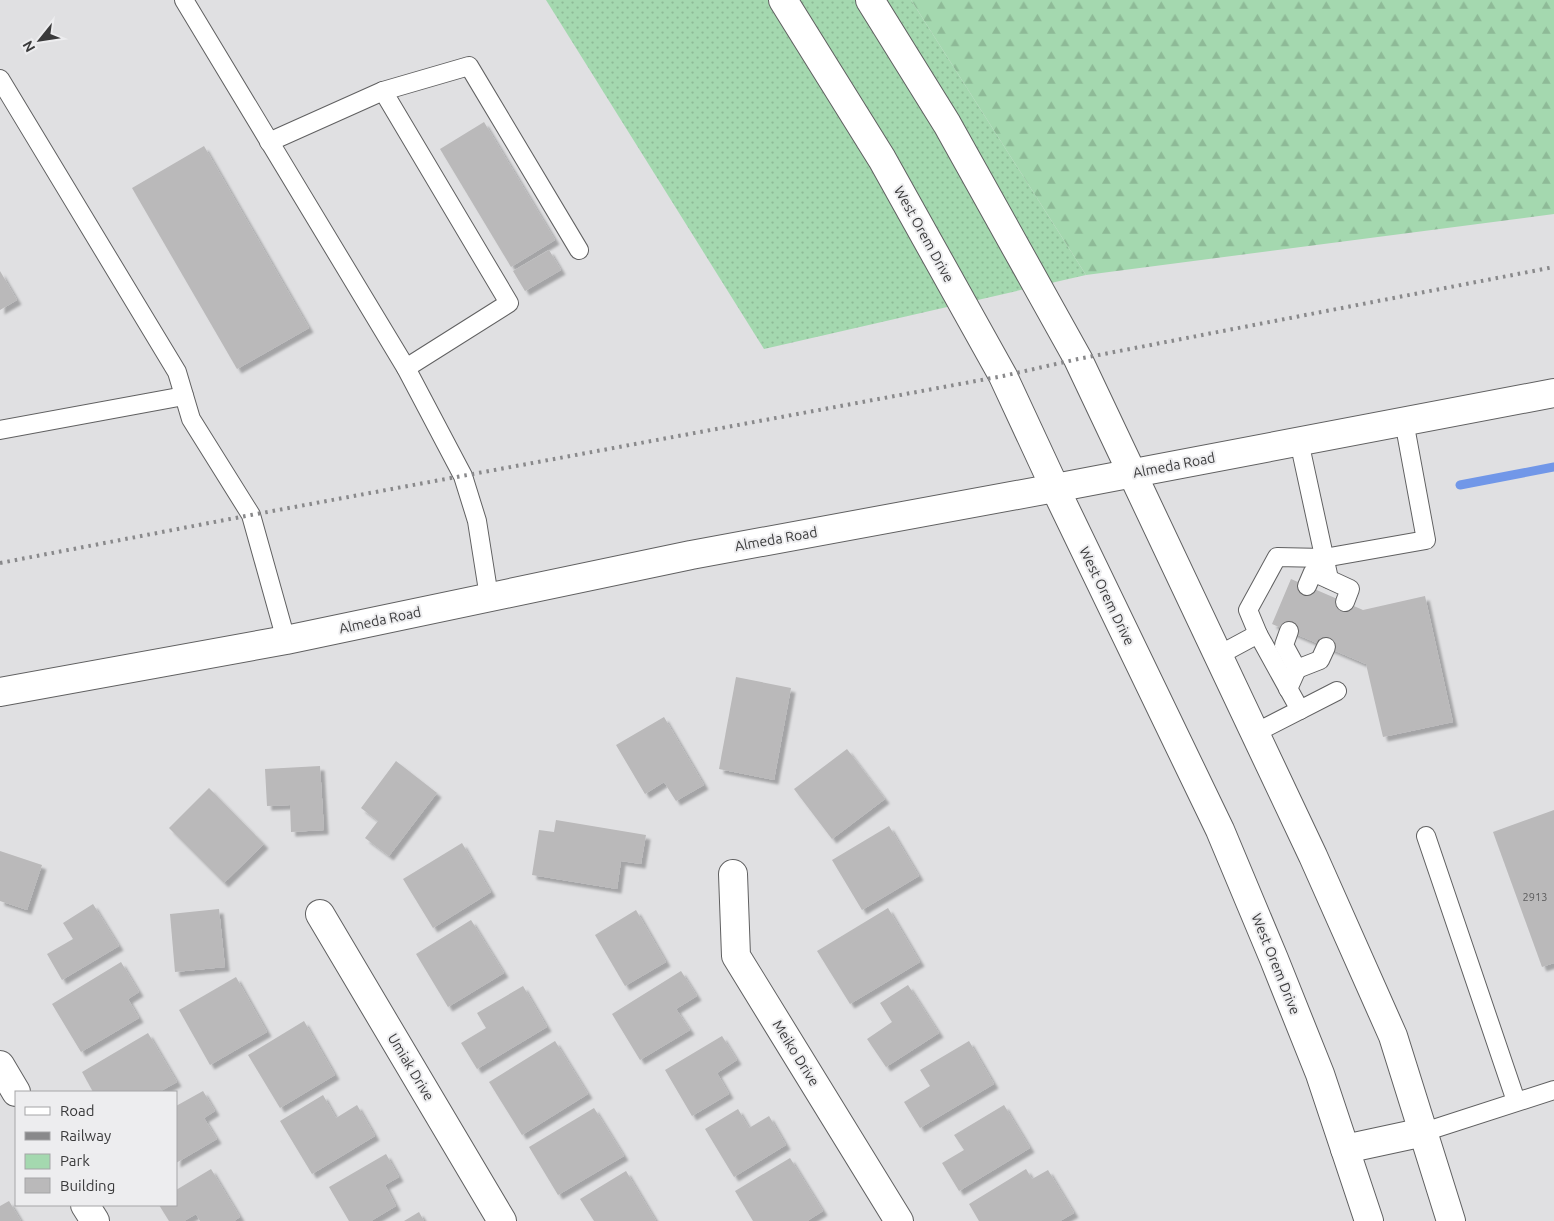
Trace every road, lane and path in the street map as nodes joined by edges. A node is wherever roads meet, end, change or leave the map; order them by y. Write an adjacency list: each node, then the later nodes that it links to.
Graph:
1 (184, 0): 6 (lane)
2 (782, 0): 15 (main road, West Orem Drive)
3 (870, 0): 14 (main road)
4 (0, 80): 10 (lane)
5 (383, 91): 6 (lane); 7 (lane); 8 (lane)
6 (269, 142): 8 (lane)
7 (579, 250)
8 (406, 368): 19 (lane)
9 (1554, 393): 11 (main road, Almeda Road)
10 (184, 396): 12 (lane); 23 (lane)
11 (1404, 421): 13 (main road, Almeda Road); 16 (lane)
12 (0, 430)
13 (1299, 441): 14 (main road, Almeda Road); 16 (lane)
14 (1132, 473): 15 (main road, Almeda Road); 25 (main road)
15 (1055, 488): 19 (main road, Almeda Road); 40 (main road, West Orem Drive)
16 (1324, 558): 17 (lane); 22 (lane)
17 (1329, 579): 18 (lane); 20 (lane)
18 (1308, 586)
19 (488, 597): 23 (main road, Almeda Road)
20 (1345, 602)
21 (1289, 631): 26 (lane)
22 (1258, 634): 25 (lane); 27 (lane)
23 (286, 640): 29 (main road, Almeda Road)
24 (1326, 647): 26 (lane)
25 (1218, 655): 31 (main road)
26 (1298, 669): 27 (lane)
27 (1288, 689): 30 (lane)
28 (1337, 691): 30 (lane)
29 (0, 692)
30 (1300, 710): 31 (lane)
31 (1255, 733): 39 (main road)
32 (1426, 836): 38 (lane)
33 (733, 874): 44 (main road, Meiko Drive)
34 (320, 914): 43 (main road, Umiak Drive)
35 (0, 1065): 37 (main road)
36 (1554, 1090): 38 (lane)
37 (15, 1091)
38 (1516, 1101): 39 (lane)
39 (1424, 1132): 40 (main road); 46 (main road)
40 (1345, 1149): 45 (main road, West Orem Drive)
41 (86, 1206): 42 (main road)
42 (95, 1221)
43 (502, 1221)
44 (899, 1221)
45 (1369, 1221)
46 (1451, 1221)

